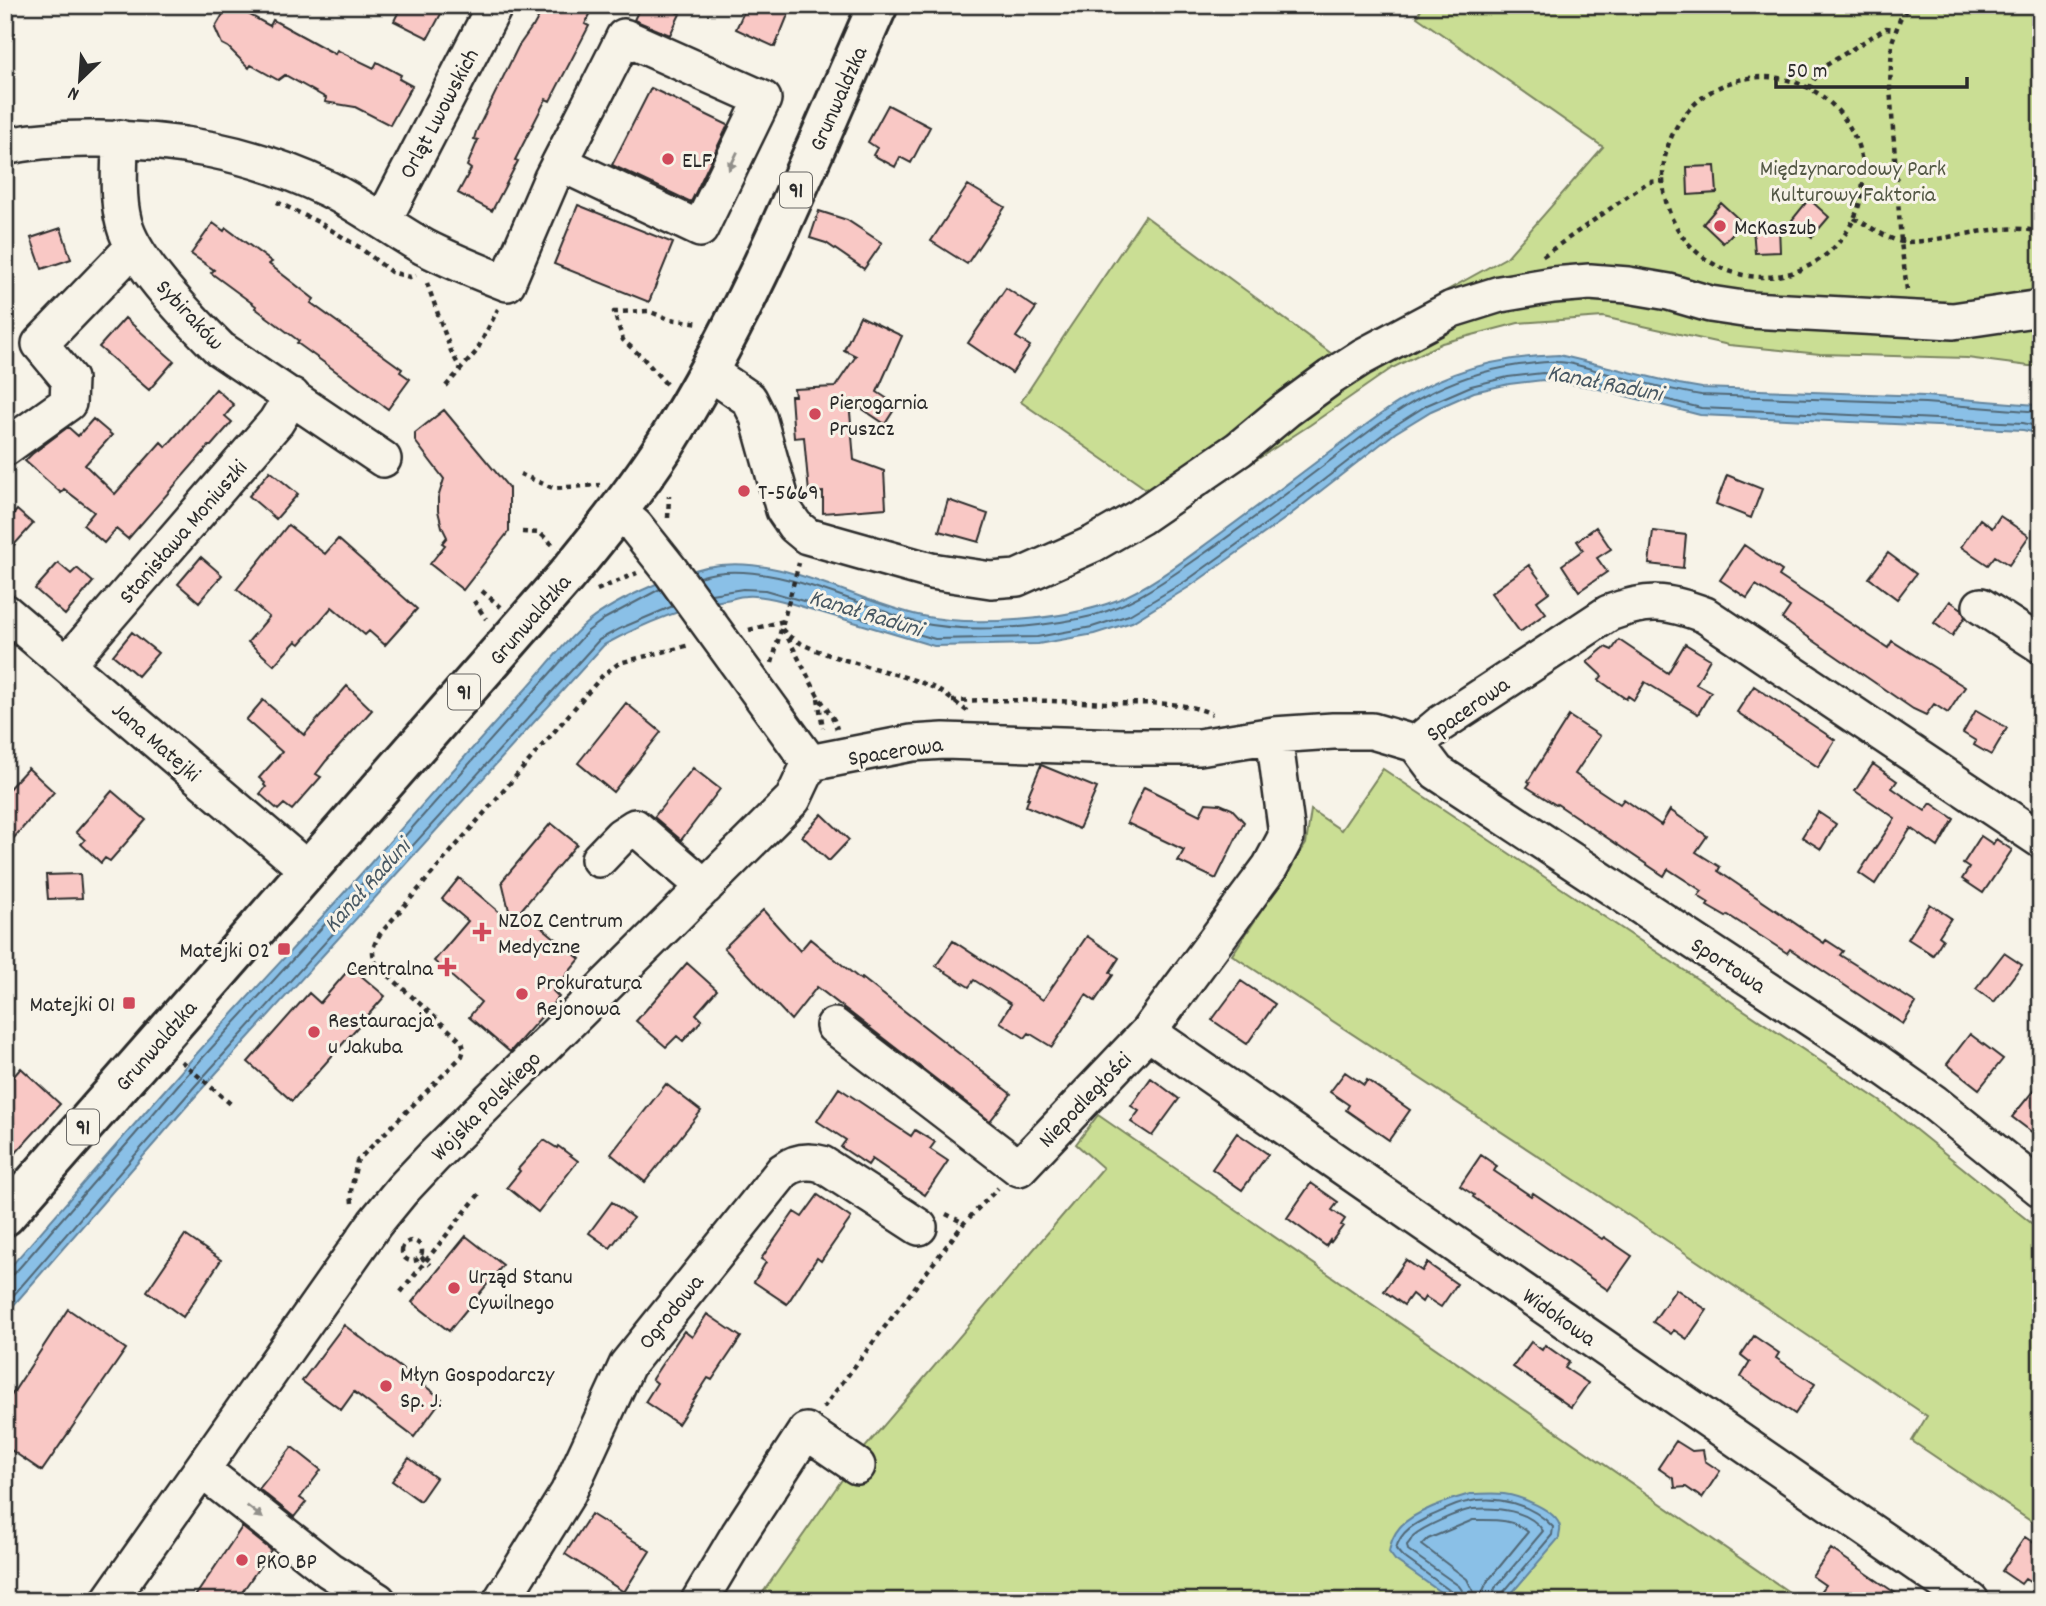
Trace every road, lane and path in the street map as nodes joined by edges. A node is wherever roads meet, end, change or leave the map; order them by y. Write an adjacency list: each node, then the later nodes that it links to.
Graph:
1 (495, 5): 14 (street, Orląt Lwowskich)
2 (878, 5): 28 (main road, Grunwaldzka / 91)
3 (1909, 5): 4 (path)
4 (1895, 29): 5 (path); 17 (path)
5 (1809, 89): 10 (path); 13 (path)
6 (120, 138): 7 (street); 14 (street); 18 (street, Sybiraków)
7 (5, 147)
8 (556, 171): 8 (street, one-way to 8); 22 (street)
9 (2034, 171): 11 (path)
10 (1662, 181): 13 (path); 19 (path)
11 (2041, 190)
12 (272, 200): 20 (path)
13 (1854, 218): 17 (path)
14 (383, 221): 16 (street)
15 (2041, 233): 17 (path)
16 (417, 242): 22 (street); 23 (path)
17 (1901, 242): 25 (path)
18 (135, 250): 31 (street, Sybiraków); 32 (street)
19 (1534, 262)
20 (386, 269)
21 (410, 277): 23 (path)
22 (507, 283): 27 (path)
23 (430, 290): 27 (path)
24 (2041, 308): 25 (street)
25 (1911, 320): 28 (street)
26 (709, 323): 30 (path)
27 (461, 370): 29 (path)
28 (708, 371): 36 (main road, Grunwaldzka / 91)
29 (446, 386)
30 (671, 390)
31 (292, 396): 33 (street, Sybiraków); 54 (street, Stanisława Moniuszki)
32 (5, 448)
33 (383, 459)
34 (520, 474): 36 (path)
35 (671, 484): 37 (path)
36 (615, 498): 40 (street); 65 (main road, Grunwaldzka / 91)
37 (667, 525)
38 (522, 532): 39 (path)
39 (559, 550)
40 (659, 569): 43 (path); 50 (street)
41 (797, 570): 48 (path)
42 (482, 591): 47 (path)
43 (586, 595)
44 (474, 600): 49 (path)
45 (1981, 606): 53 (street)
46 (5, 612): 54 (street, Jana Matejki)
47 (507, 612)
48 (784, 621)
49 (487, 626)
50 (697, 629): 62 (street); 74 (path)
51 (782, 629): 52 (path)
52 (788, 637): 55 (path); 56 (path)
53 (2041, 645)
54 (67, 664): 65 (street, Jana Matejki)
55 (817, 694): 60 (path); 62 (path)
56 (952, 701): 57 (path); 58 (path)
57 (1215, 716)
58 (974, 717)
59 (1274, 735): 61 (street, Spacerowa); 62 (street, Spacerowa); 68 (street, Niepodległości)
60 (840, 738)
61 (1416, 744): 63 (street, Spacerowa); 72 (street, Sportowa)
62 (817, 749): 66 (street, Wojska Polskiego)
63 (2041, 840)
64 (600, 859): 66 (street)
65 (309, 871): 75 (main road, Grunwaldzka / 91)
66 (705, 887): 82 (street, Wojska Polskiego)
67 (834, 1026): 71 (street)
68 (1148, 1032): 71 (street, Niepodległości); 87 (street, Widokowa)
69 (184, 1064): 70 (path)
70 (233, 1106)
71 (1019, 1168): 80 (path, Niepodległości)
72 (2041, 1189)
73 (481, 1192): 78 (path)
74 (352, 1206)
75 (5, 1216)
76 (919, 1227): 85 (street, Ogrodowa)
77 (421, 1257): 77 (path); 78 (path)
78 (428, 1264): 79 (path)
79 (401, 1292)
80 (806, 1431): 81 (street); 86 (street)
81 (857, 1466)
82 (201, 1470): 83 (street, Wojska Polskiego); 84 (street, one-way to 84)
83 (109, 1601)
84 (377, 1601)
85 (501, 1601)
86 (699, 1601)
87 (1972, 1601)

